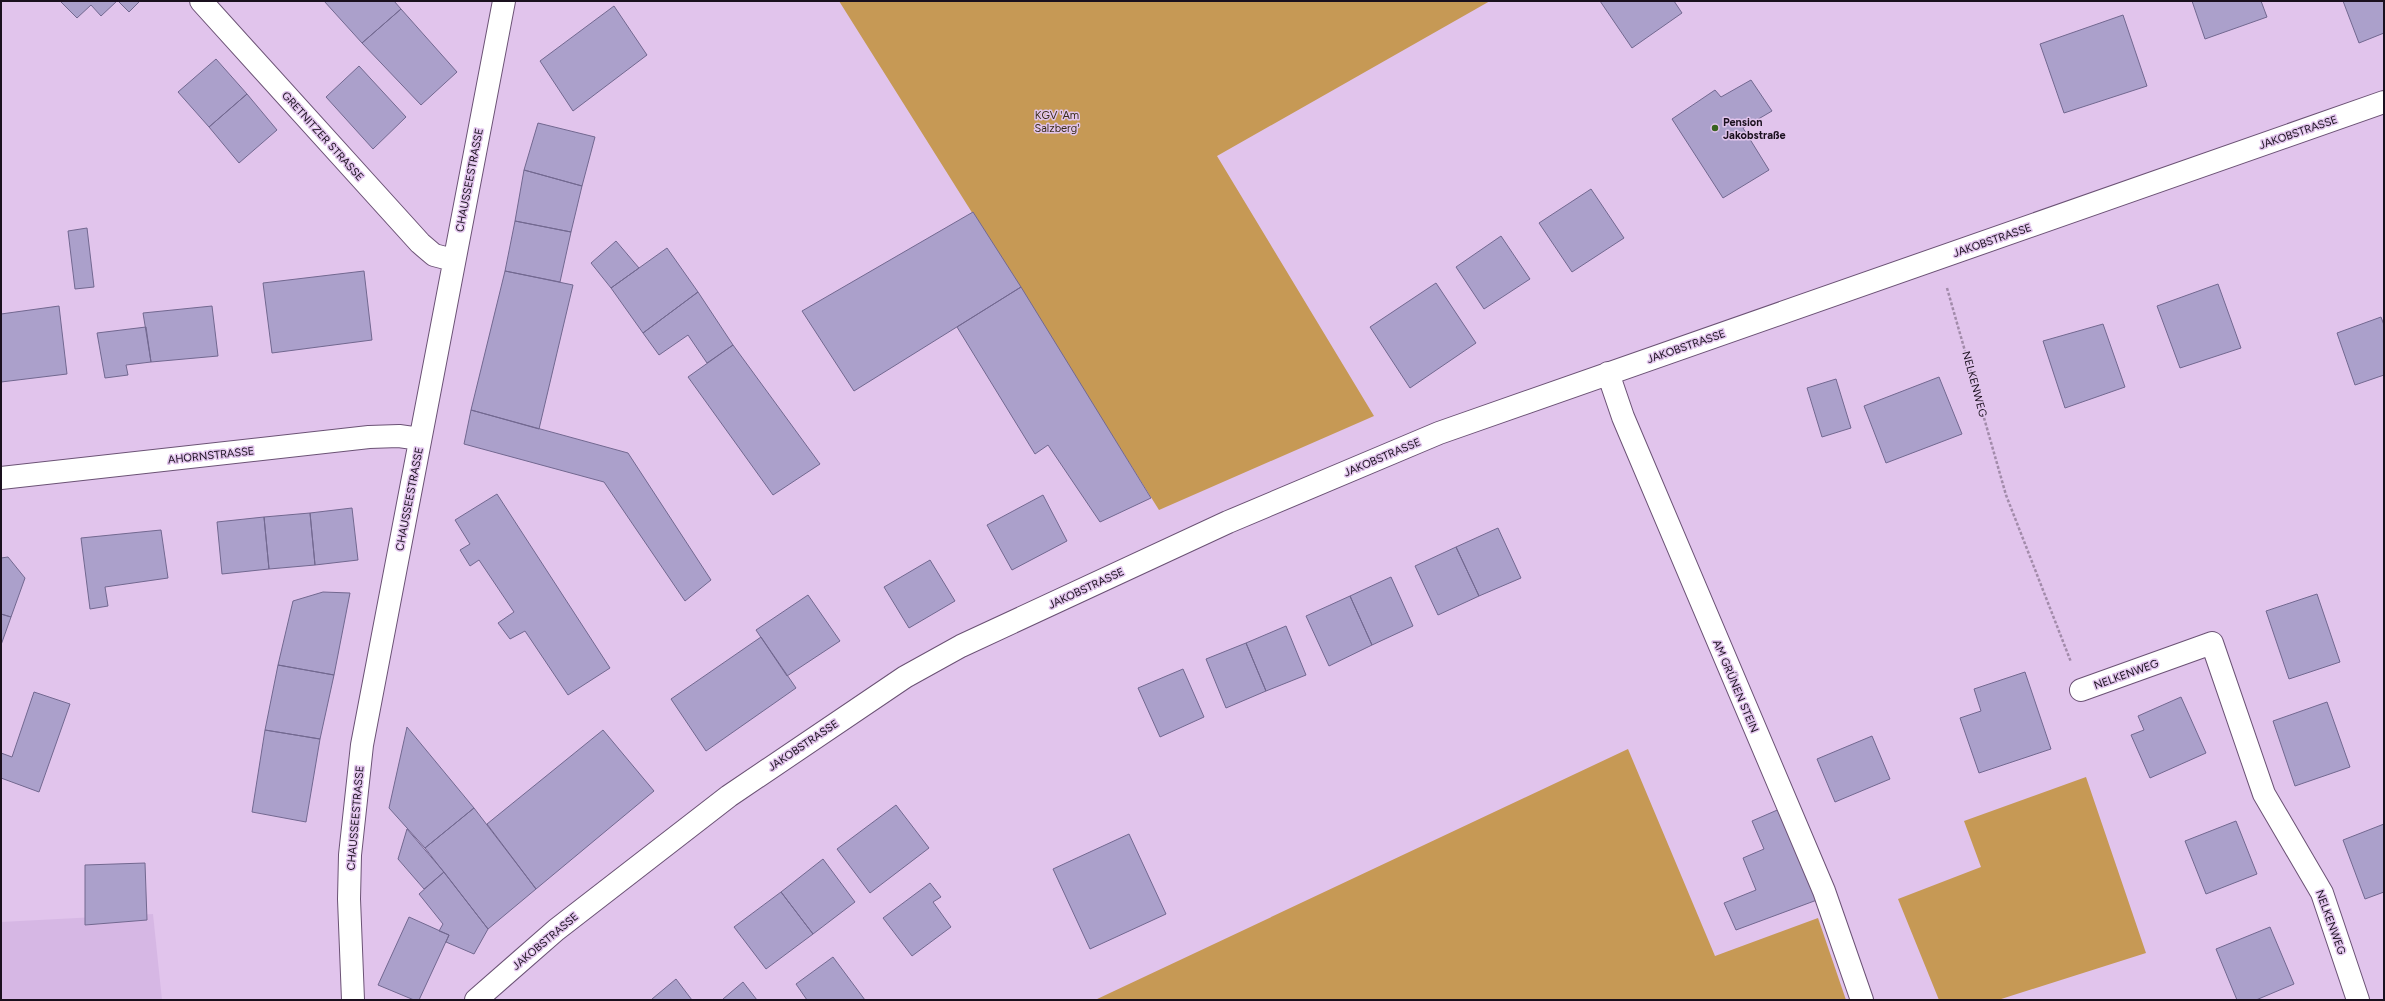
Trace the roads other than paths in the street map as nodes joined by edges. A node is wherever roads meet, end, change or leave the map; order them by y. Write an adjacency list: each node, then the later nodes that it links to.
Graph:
1 (202, 1): 4 (street, GRETNITZER STRASSE)
2 (504, 1): 4 (street, CHAUSSEESTRASSE)
3 (2384, 102): 5 (street, JAKOBSTRASSE)
4 (453, 260): 6 (street, CHAUSSEESTRASSE)
5 (1608, 373): 10 (street, JAKOBSTRASSE); 11 (street, AM GRÜNEN STEIN)
6 (420, 439): 7 (street, AHORNSTRASSE); 9 (street, CHAUSSEESTRASSE)
7 (1, 478)
8 (2081, 690): 12 (street, NELKENWEG)
9 (353, 1000)
10 (476, 1000)
11 (1862, 1000)
12 (2358, 1000)

